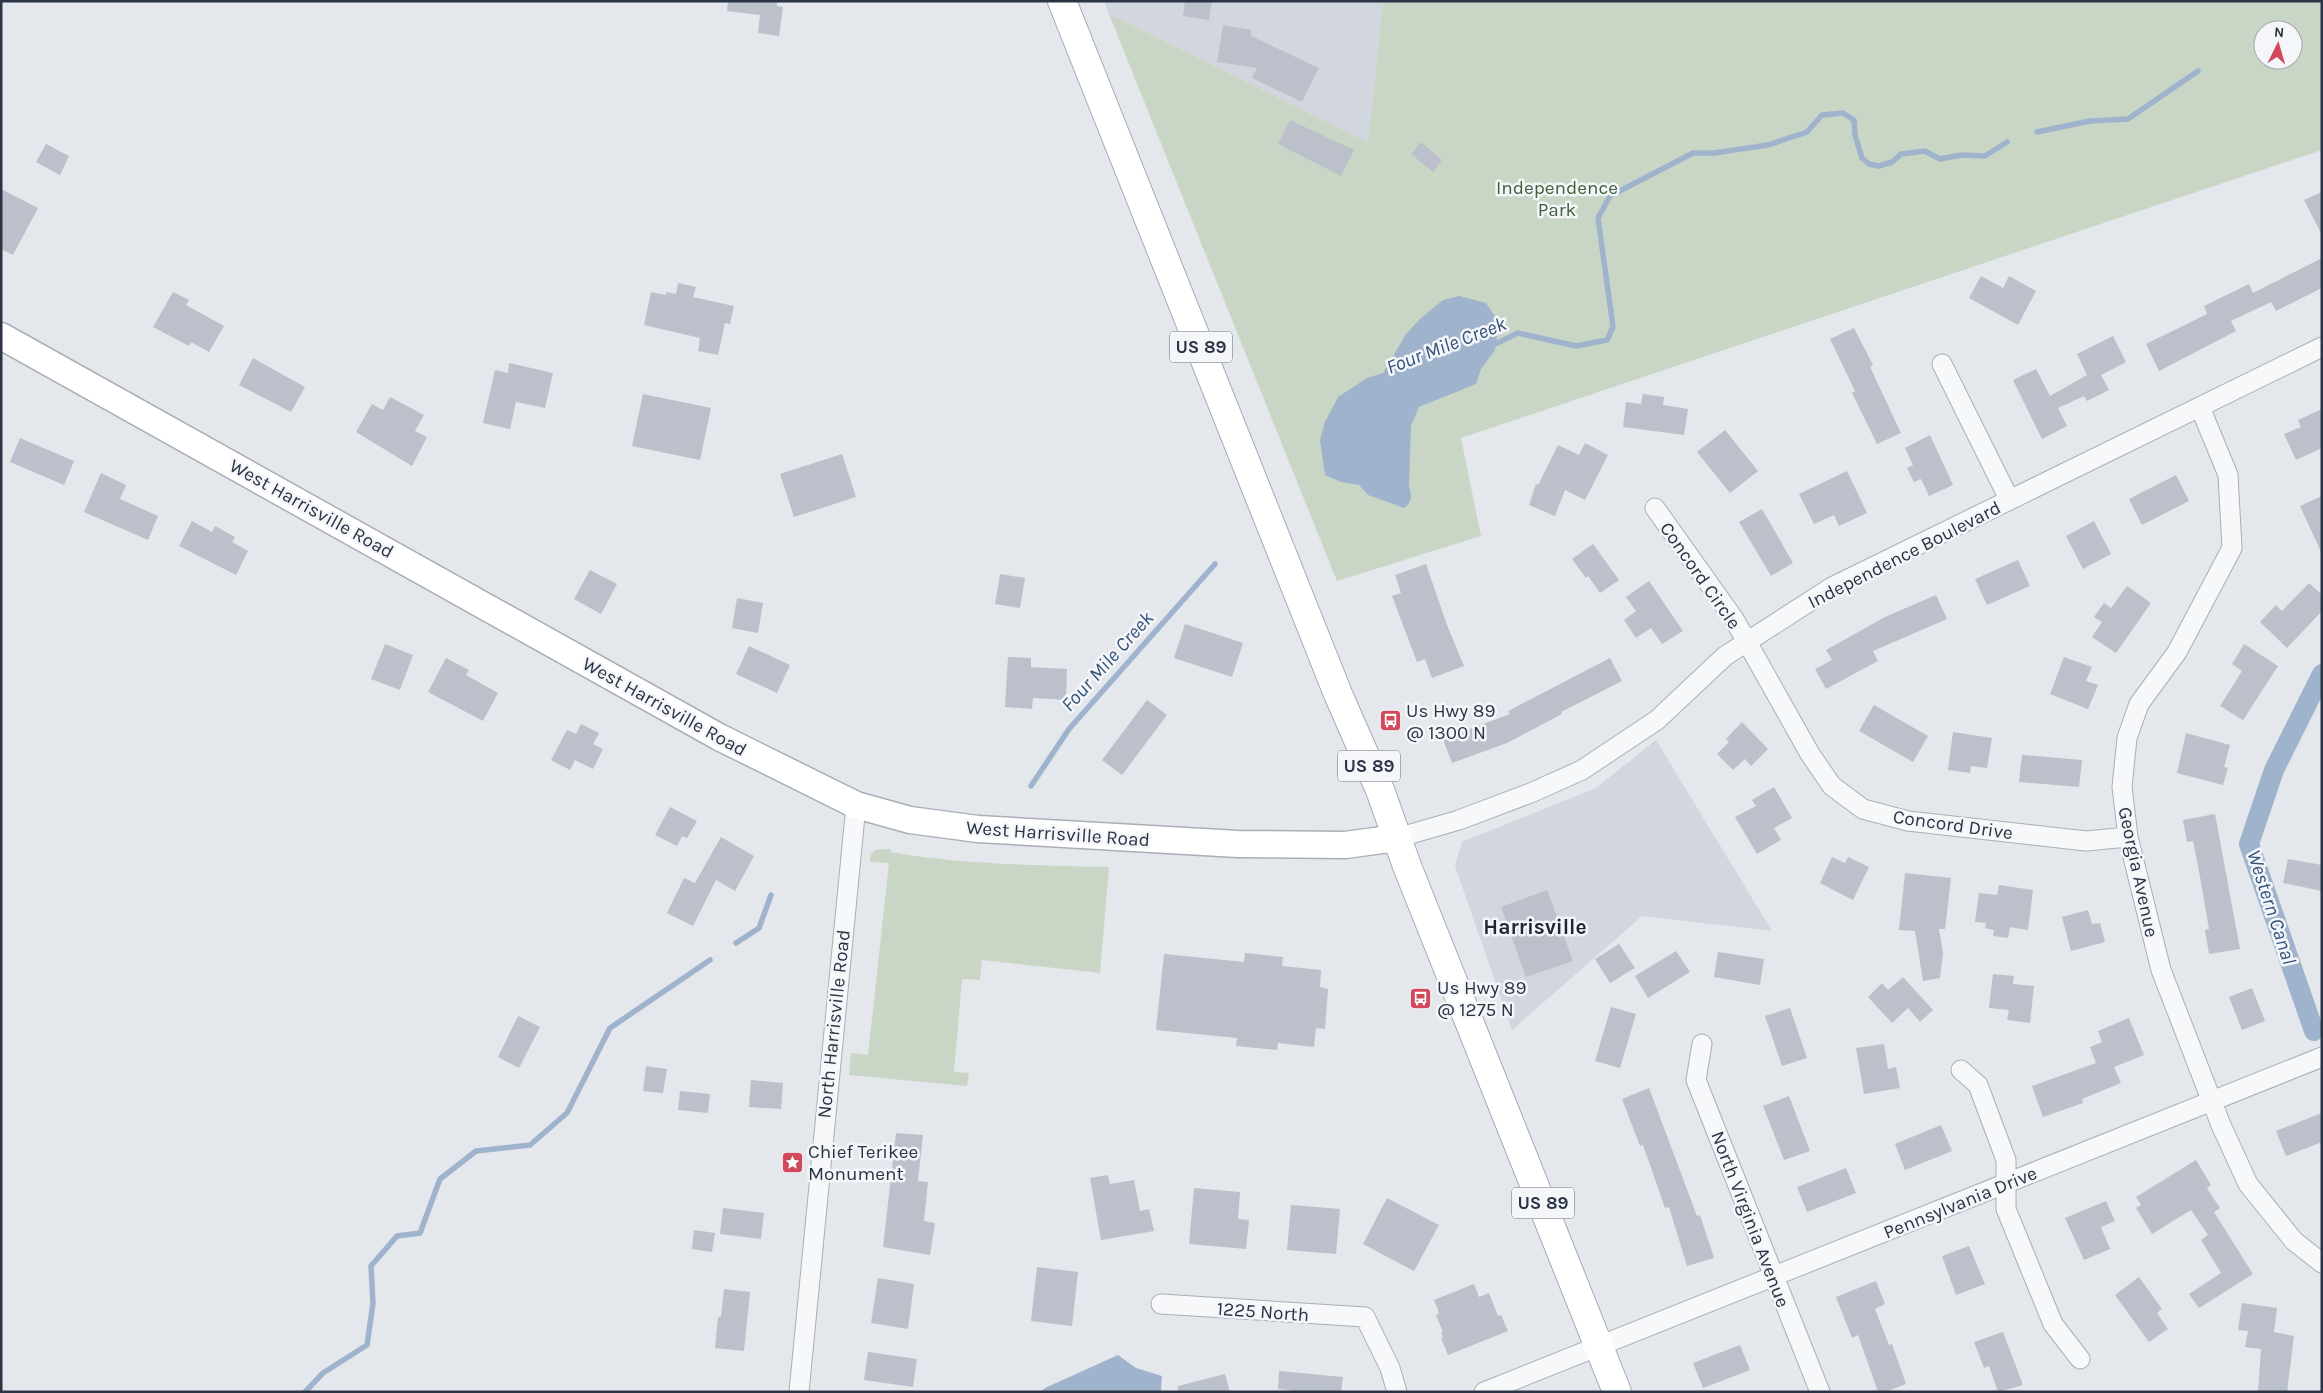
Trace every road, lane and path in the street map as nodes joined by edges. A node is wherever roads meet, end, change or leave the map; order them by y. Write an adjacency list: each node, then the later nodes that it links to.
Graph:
1 (1062, 1): 11 (main road, US 89)
2 (1, 336): 9 (main road, West Harrisville Road)
3 (2322, 347): 5 (street, Independence Boulevard)
4 (1942, 364): 6 (street)
5 (2200, 407): 6 (street, Independence Boulevard); 10 (street, Georgia Avenue)
6 (2009, 499): 8 (street, Independence Boulevard)
7 (1655, 508): 8 (street, Concord Circle)
8 (1748, 642): 10 (street, Concord Drive); 11 (street, Independence Boulevard)
9 (856, 805): 11 (main road, West Harrisville Road); 22 (street, North Harrisville Road)
10 (2128, 837): 15 (street, Georgia Avenue)
11 (1397, 838): 20 (main road, US 89)
12 (1702, 1044): 18 (street, North Virginia Avenue)
13 (2322, 1057): 15 (street, Pennsylvania Drive)
14 (1961, 1070): 16 (street)
15 (2211, 1101): 16 (street, Pennsylvania Drive); 17 (street, Georgia Avenue)
16 (2006, 1184): 18 (street, Pennsylvania Drive); 21 (street)
17 (2322, 1263)
18 (1773, 1277): 20 (street, Pennsylvania Drive); 26 (street, North Virginia Avenue)
19 (1161, 1304): 23 (street, 1225 North)
20 (1599, 1347): 24 (street, Pennsylvania Drive); 25 (main road, US 89)
21 (2080, 1359)
22 (799, 1392)
23 (1397, 1392)
24 (1484, 1392)
25 (1617, 1392)
26 (1820, 1392)

